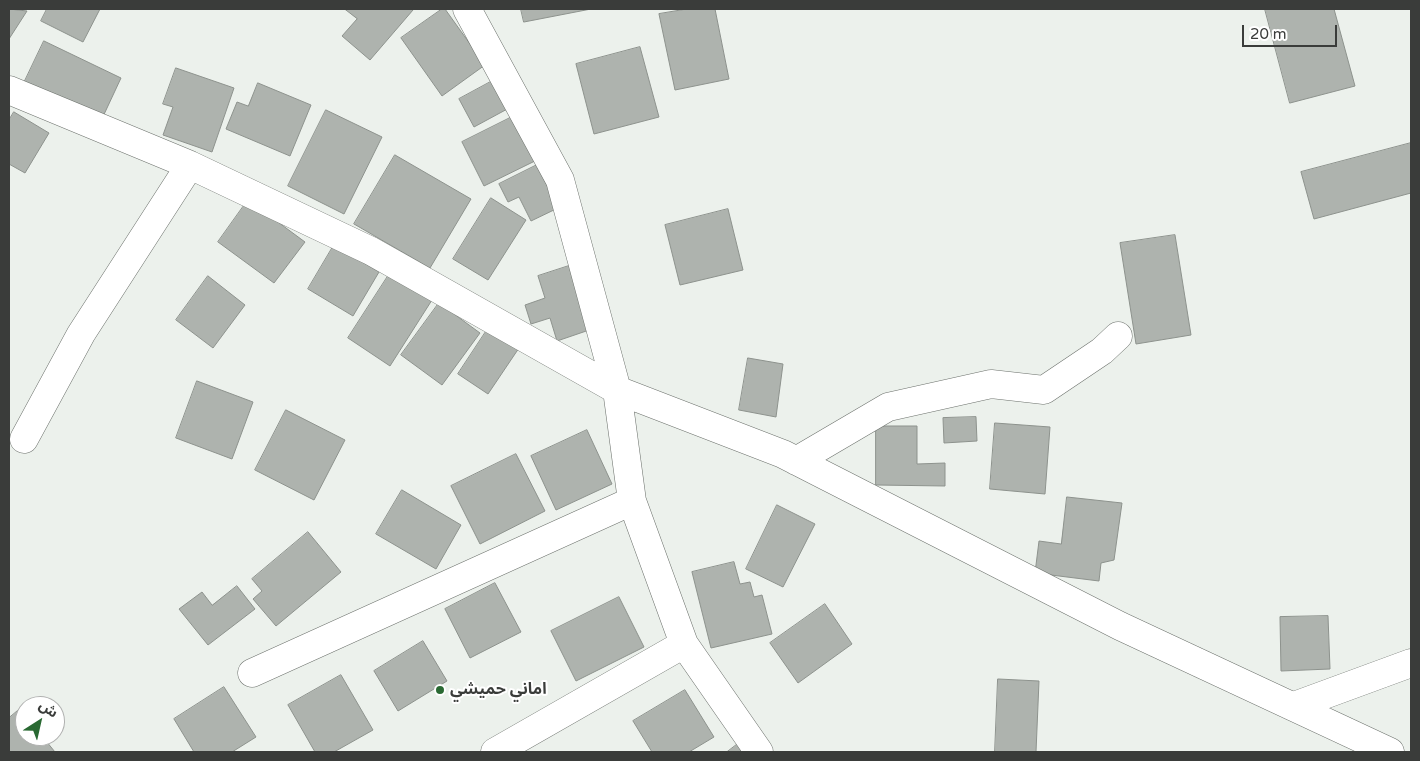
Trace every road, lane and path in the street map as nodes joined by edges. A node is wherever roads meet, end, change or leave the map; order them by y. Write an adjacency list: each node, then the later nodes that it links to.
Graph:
1 (467, 9): 5 (street)
2 (9, 90): 3 (street)
3 (190, 165): 5 (street); 6 (street)
4 (1118, 336): 7 (street)
5 (617, 390): 7 (street); 8 (street)
6 (24, 439)
7 (796, 461): 12 (street)
8 (632, 501): 9 (street); 11 (street)
9 (684, 644): 13 (street); 14 (street)
10 (1411, 663): 12 (street)
11 (252, 673)
12 (1294, 706): 15 (street)
13 (495, 752)
14 (759, 752)
15 (1390, 752)

